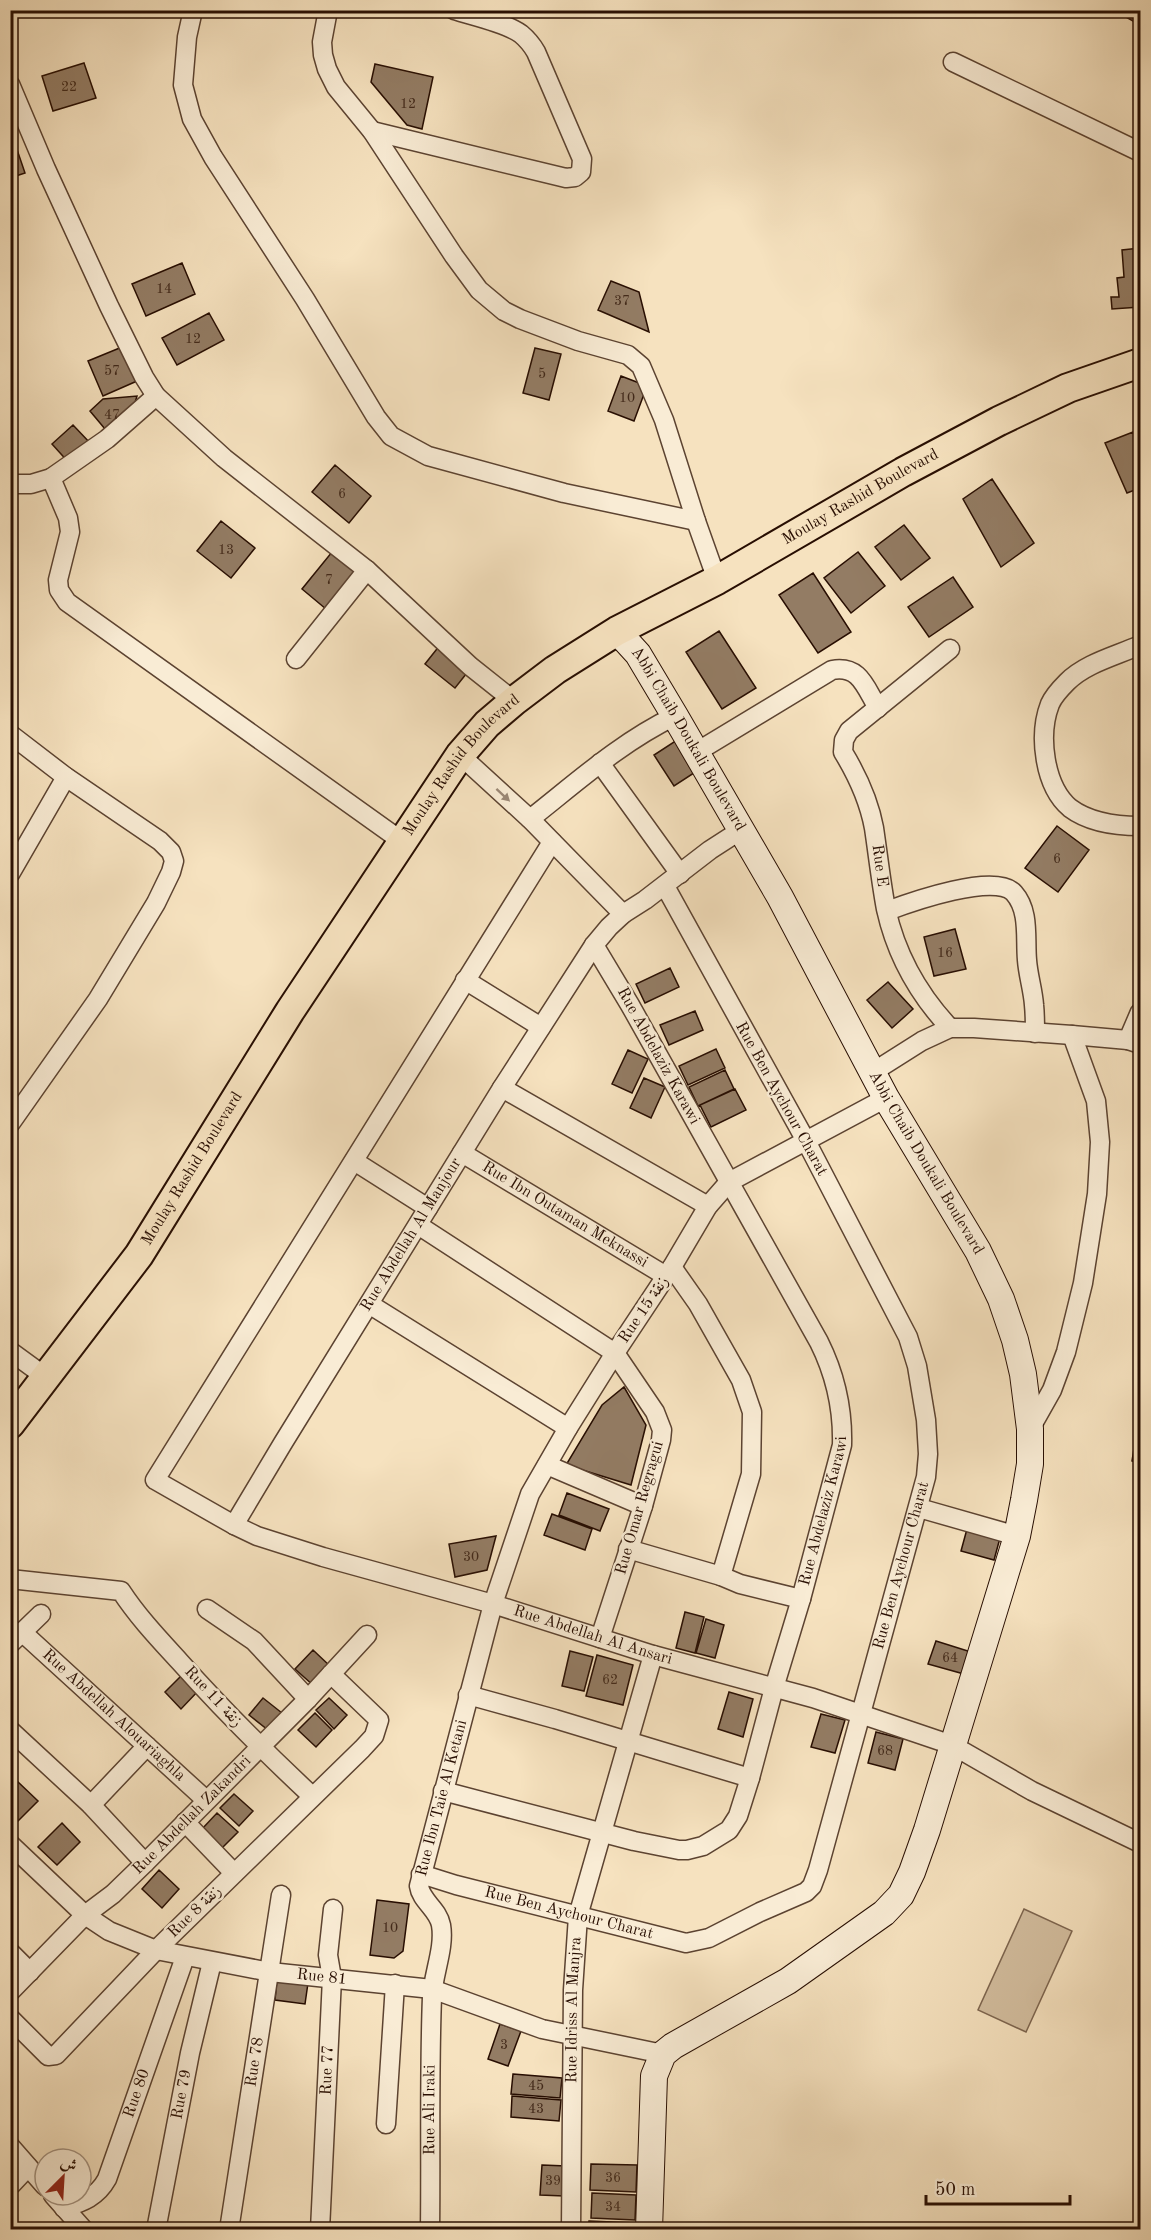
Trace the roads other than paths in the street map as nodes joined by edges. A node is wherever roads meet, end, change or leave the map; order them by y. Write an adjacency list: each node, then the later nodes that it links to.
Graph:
1 (193, 10): 12 (street)
2 (328, 10): 6 (street)
3 (454, 10): 6 (street)
4 (953, 62): 7 (street)
5 (10, 84): 9 (street)
6 (372, 131): 12 (street)
7 (1140, 152)
8 (1140, 363): 14 (main road, Moulay Rashid Boulevard)
9 (156, 396): 10 (street); 13 (street)
10 (51, 478): 11 (street); 30 (street)
11 (10, 484)
12 (696, 521): 14 (street)
13 (367, 570): 18 (street); 19 (street)
14 (717, 579): 15 (main road, Moulay Rashid Boulevard)
15 (617, 631): 19 (main road, Moulay Rashid Boulevard); 21 (street, Abbi Chaib Doukali Boulevard)
16 (1140, 645): 28 (street)
17 (950, 649): 20 (street, Rue E)
18 (296, 659)
19 (514, 702): 24 (main road, Moulay Rashid Boulevard)
20 (878, 708): 23 (street); 35 (street, Rue E)
21 (675, 716): 23 (street, Abbi Chaib Doukali Boulevard); 25 (street)
22 (10, 734): 26 (street)
23 (695, 753): 29 (street, Abbi Chaib Doukali Boulevard)
24 (460, 755): 27 (street, one-way to 27); 30 (main road, Moulay Rashid Boulevard)
25 (600, 763): 27 (street); 33 (street)
26 (66, 777): 32 (street); 48 (street)
27 (530, 819): 31 (street)
28 (1140, 826)
29 (741, 830): 33 (street, Rue Abdellah Al Manjour); 45 (street, Abbi Chaib Doukali Boulevard)
30 (403, 842): 61 (main road, Moulay Rashid Boulevard)
31 (552, 842): 36 (street); 38 (street)
32 (10, 874)
33 (680, 874): 34 (street, Rue Abdellah Al Manjour)
34 (665, 886): 36 (street, Rue Abdellah Al Manjour); 50 (street, Rue Ben Aychour Charat)
35 (887, 911): 41 (street, Rue E); 42 (street)
36 (623, 914): 37 (street, Rue Abdellah Al Manjour)
37 (594, 945): 40 (street, Rue Abdellah Al Manjour); 53 (street, Rue Abdelaziz Karawi)
38 (465, 980): 40 (street); 52 (street)
39 (1140, 1012): 44 (street)
40 (541, 1027): 46 (street, Rue Abdellah Al Manjour)
41 (950, 1028): 42 (street); 45 (street)
42 (1035, 1033): 43 (street)
43 (1072, 1035): 44 (street); 64 (street)
44 (1134, 1042)
45 (873, 1072): 47 (street, Abbi Chaib Doukali Boulevard)
46 (502, 1088): 51 (street, Rue Abdellah Al Manjour); 54 (street)
47 (886, 1098): 50 (street, Rue 15 زنقة); 64 (street, Abbi Chaib Doukali Boulevard)
48 (17, 1101): 49 (street)
49 (10, 1124)
50 (806, 1141): 53 (street, Rue 15 زنقة); 67 (street, Rue Ben Aychour Charat)
51 (462, 1153): 55 (street, Rue Abdellah Al Manjour); 57 (street, Rue Ibn Outaman Meknassi)
52 (354, 1161): 55 (street); 68 (street, Rue Abdellah Al Ansari)
53 (729, 1182): 54 (street, Rue 15 زنقة); 73 (street, Rue Abdelaziz Karawi)
54 (708, 1206): 57 (street, Rue 15 زنقة)
55 (428, 1208): 56 (street, Rue Abdellah Al Manjour)
56 (418, 1225): 58 (street, Rue Abdellah Al Manjour); 60 (street)
57 (669, 1272): 60 (street, Rue 15 زنقة); 71 (street)
58 (369, 1304): 63 (street); 68 (street, Rue Abdellah Al Manjour)
59 (10, 1351): 61 (street)
60 (615, 1353): 63 (street, Rue 15 زنقة); 66 (street, Rue Omar Regragui)
61 (46, 1378): 62 (main road, Moulay Rashid Boulevard)
62 (10, 1424)
63 (568, 1428): 65 (street, Rue 15 زنقة)
64 (1030, 1429): 69 (street, Abbi Chaib Doukali Boulevard)
65 (547, 1465): 66 (street); 74 (street, Rue 15 زنقة)
66 (643, 1506): 70 (street, Rue Omar Regragui)
67 (919, 1508): 69 (street); 85 (street, Rue Ben Aychour Charat)
68 (234, 1525): 74 (street, Rue Abdellah Al Ansari)
69 (1017, 1536): 88 (street, Abbi Chaib Doukali Boulevard)
70 (628, 1548): 71 (street); 79 (street, Rue Omar Regragui)
71 (721, 1576): 73 (street)
72 (10, 1579): 90 (street, Rue 11 زنقة)
73 (801, 1599): 82 (street, Rue Abdelaziz Karawi)
74 (493, 1604): 79 (street, Rue Abdellah Al Ansari); 83 (street, Rue Ibn Taie Al Ketani)
75 (207, 1609): 84 (street)
76 (41, 1614): 78 (street)
77 (367, 1635): 81 (street, Rue Abdellah Zakandri)
78 (16, 1638): 89 (street, Rue Abdellah Alouariaghla)
79 (600, 1638): 80 (street, Rue Abdellah Al Ansari)
80 (652, 1655): 82 (street, Rue Abdellah Al Ansari); 87 (street, Rue Idriss Al Manjra)
81 (331, 1674): 84 (street, Rue Abdellah Zakandri); 93 (street, Rue 8 زنقة)
82 (774, 1688): 85 (street, Rue Abdellah Al Ansari); 91 (street, Rue Abdelaziz Karawi)
83 (468, 1695): 87 (street); 92 (street, Rue Ibn Taie Al Ketani)
84 (308, 1699): 90 (street, Rue Abdellah Zakandri)
85 (862, 1714): 88 (street, Rue Abdellah Al Ansari); 106 (street, Rue Ben Aychour Charat)
86 (10, 1730): 95 (street)
87 (626, 1742): 91 (street); 97 (street, Rue Idriss Al Manjra)
88 (952, 1745): 98 (street, Rue Abdellah Al Ansari); 119 (street, Abbi Chaib Doukali Boulevard)
89 (147, 1746): 94 (street, Rue Abdellah Alouariaghla); 95 (street)
90 (259, 1747): 93 (street, Rue 11 زنقة); 94 (street, Rue Abdellah Zakandri)
91 (750, 1778): 97 (street, Rue Abdelaziz Karawi)
92 (443, 1791): 97 (street, Rue Abdelaziz Karawi); 102 (street, Rue Ibn Taie Al Ketani)
93 (312, 1796): 101 (street, Rue 8 زنقة)
94 (206, 1800): 96 (street, Rue Abdellah Zakandri)
95 (91, 1805): 100 (street)
96 (185, 1822): 100 (street, Rue Abdellah Zakandri); 101 (street)
97 (601, 1832): 106 (street, Rue Idriss Al Manjra)
98 (1140, 1843)
99 (10, 1844): 105 (street, Rue 81)
100 (145, 1863): 105 (street, Rue Abdellah Zakandri)
101 (234, 1873): 107 (street, Rue 8 زنقة)
102 (422, 1874): 106 (street, Rue Ben Aychour Charat); 115 (street, Rue Ibn Taie Al Ketani)
103 (281, 1895): 112 (street, Rue 78)
104 (333, 1909): 113 (street, Rue 77)
105 (85, 1915): 107 (street, Rue 81); 111 (street, Rue Abdellah Zakandri)
106 (578, 1916): 118 (street, Rue Idriss Al Manjra)
107 (156, 1950): 109 (street, Rue 81); 117 (street, Rue 8 زنقة)
108 (10, 1952): 111 (street)
109 (185, 1956): 110 (street, Rue 81); 125 (street, Rue 80)
110 (212, 1962): 112 (street, Rue 81); 128 (street, Rue 79)
111 (30, 1972): 116 (street, Rue Abdellah Zakandri)
112 (270, 1972): 113 (street, Rue 81); 129 (street, Rue 78)
113 (332, 1978): 114 (street, Rue 81); 130 (street, Rue 77)
114 (395, 1984): 115 (street, Rue 81); 120 (street)
115 (432, 1989): 118 (street, Rue 81); 131 (street, Rue Ali Iraki)
116 (10, 1992)
117 (10, 2018)
118 (572, 2036): 119 (street, Rue 81); 132 (street, Rue Idriss Al Manjra)
119 (663, 2054): 133 (street)
120 (386, 2124)
121 (10, 2146): 122 (street)
122 (28, 2167): 123 (street); 124 (street)
123 (33, 2173)
124 (10, 2186)
125 (93, 2195)
126 (64, 2207): 127 (street)
127 (84, 2229)
128 (156, 2229)
129 (229, 2229)
130 (320, 2229)
131 (430, 2229)
132 (570, 2229)
133 (649, 2229)

